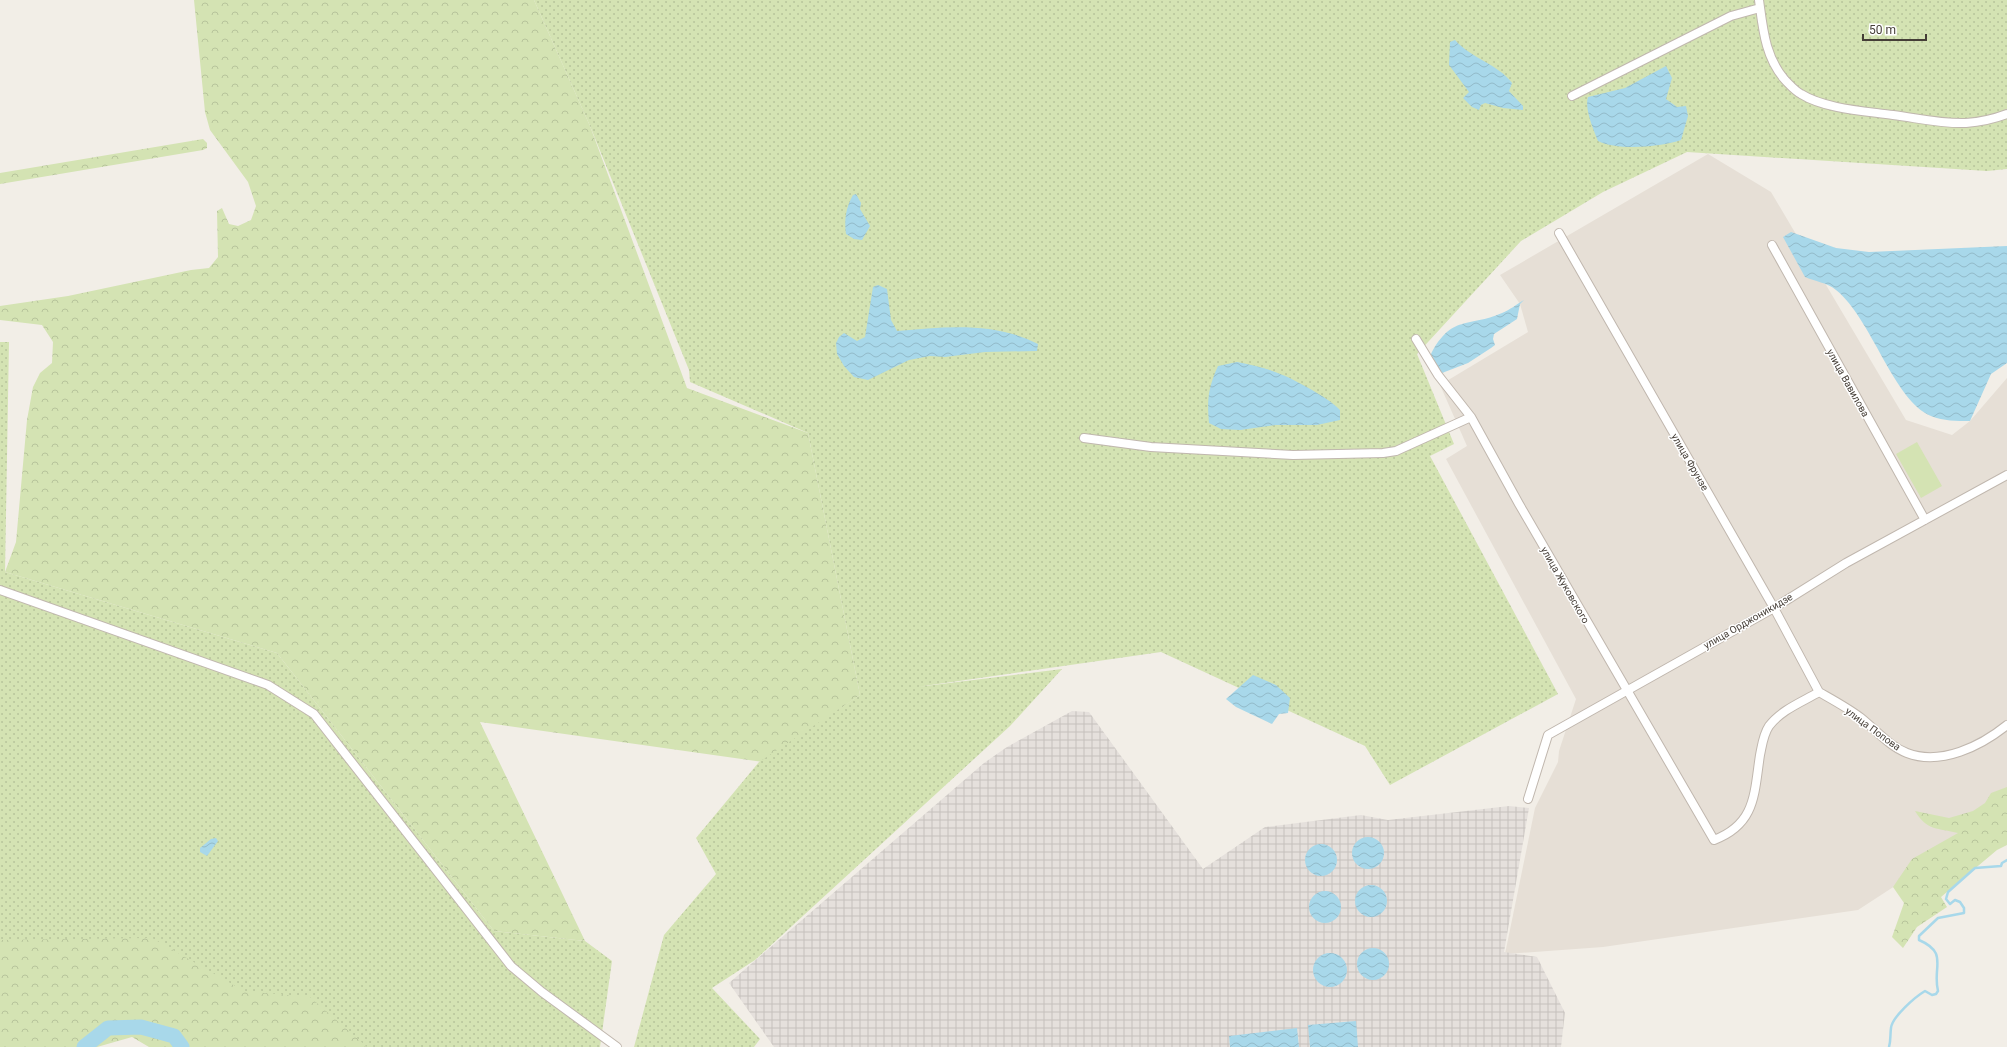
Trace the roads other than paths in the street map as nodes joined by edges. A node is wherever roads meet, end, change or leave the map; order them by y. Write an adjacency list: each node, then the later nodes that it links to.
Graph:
1 (1759, 4): 2 (street); 3 (street)
2 (1572, 96)
3 (2007, 114)
4 (1559, 233): 12 (street, улица Фрунзе)
5 (1772, 245): 10 (street, улица Вавилова)
6 (1416, 338): 7 (street, улица Жуковского)
7 (1471, 417): 8 (street); 13 (street, улица Жуковского)
8 (1084, 438)
9 (2007, 475): 10 (street, улица Орджоникидзе)
10 (1925, 520): 12 (street, улица Орджоникидзе)
11 (0, 590): 17 (street)
12 (1774, 608): 13 (street, улица Орджоникидзе); 14 (street, улица Фрунзе)
13 (1626, 690): 14 (street, улица Жуковского); 16 (street, улица Орджоникидзе)
14 (1819, 692): 15 (street, улица Попова)
15 (2007, 726)
16 (1528, 799)
17 (617, 1047)

